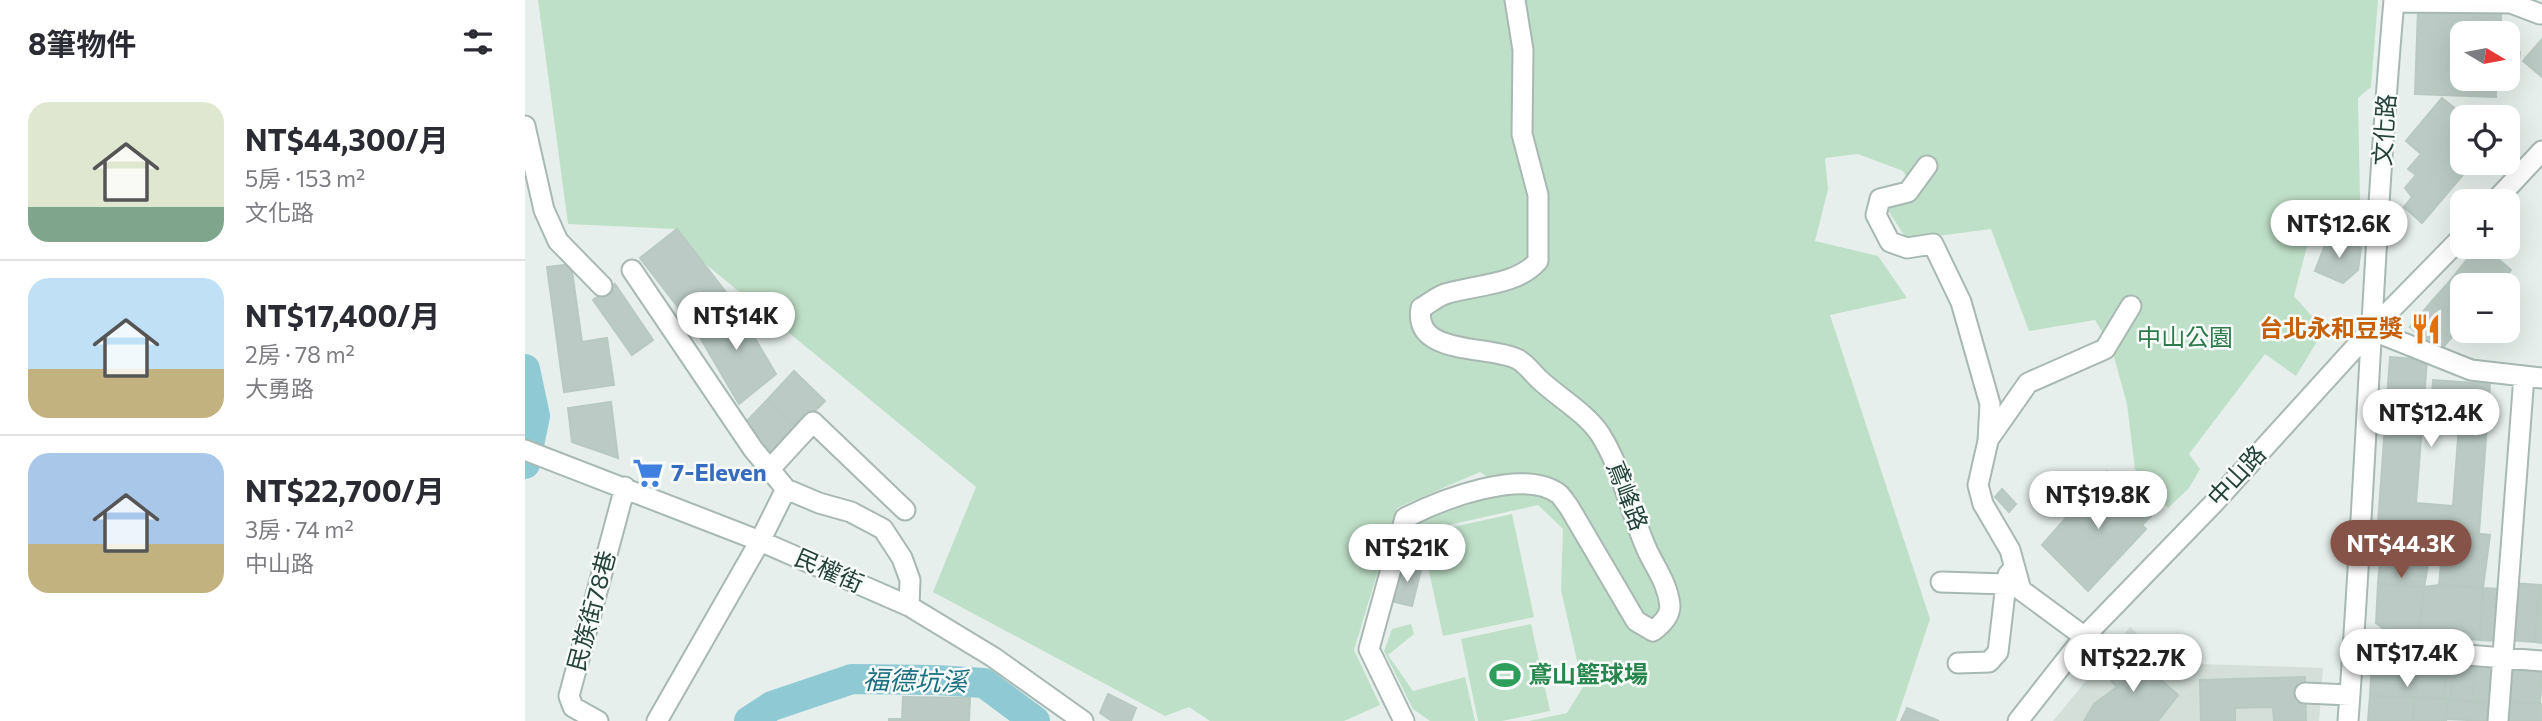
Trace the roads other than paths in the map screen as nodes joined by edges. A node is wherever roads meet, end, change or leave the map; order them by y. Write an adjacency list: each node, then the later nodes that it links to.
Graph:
1 (1515, 0): 5 (street, 鳶峰路)
2 (1523, 0): 5 (street)
3 (2394, 1): 4 (street); 14 (street, 文化路)
4 (2540, 14)
5 (1521, 37): 37 (street, 鳶峰路)
6 (525, 126): 12 (street)
7 (2542, 151): 9 (street)
8 (1927, 166): 16 (street)
9 (2506, 189)
10 (2450, 249): 14 (street, 中山路)
11 (632, 270): 18 (street)
12 (602, 286)
13 (2131, 306): 16 (street)
14 (2371, 330): 15 (street); 26 (street, 文化路); 27 (street, 中山路)
15 (2533, 377): 28 (street)
16 (1988, 440): 23 (street)
17 (525, 450): 19 (street, 民權街)
18 (769, 470): 20 (street); 21 (street)
19 (625, 487): 22 (street, 民權街); 34 (street, 民族街78巷)
20 (786, 489): 22 (street); 25 (street)
21 (905, 510)
22 (760, 541): 25 (street, 民權街); 35 (street)
23 (2010, 576): 24 (street); 27 (street); 31 (street)
24 (1941, 582)
25 (909, 606): 36 (street, 民權街)
26 (2350, 636): 28 (street); 33 (street, 文化路)
27 (2084, 637): 29 (street); 38 (street, 中山路)
28 (2503, 657): 30 (street); 40 (street)
29 (2116, 660)
30 (2542, 661)
31 (1958, 663)
32 (2305, 693): 33 (street)
33 (2350, 695): 39 (street, 文化路)
34 (598, 721)
35 (657, 721)
36 (1083, 721)
37 (1404, 721)
38 (2018, 721)
39 (2348, 721)
40 (2498, 721)

